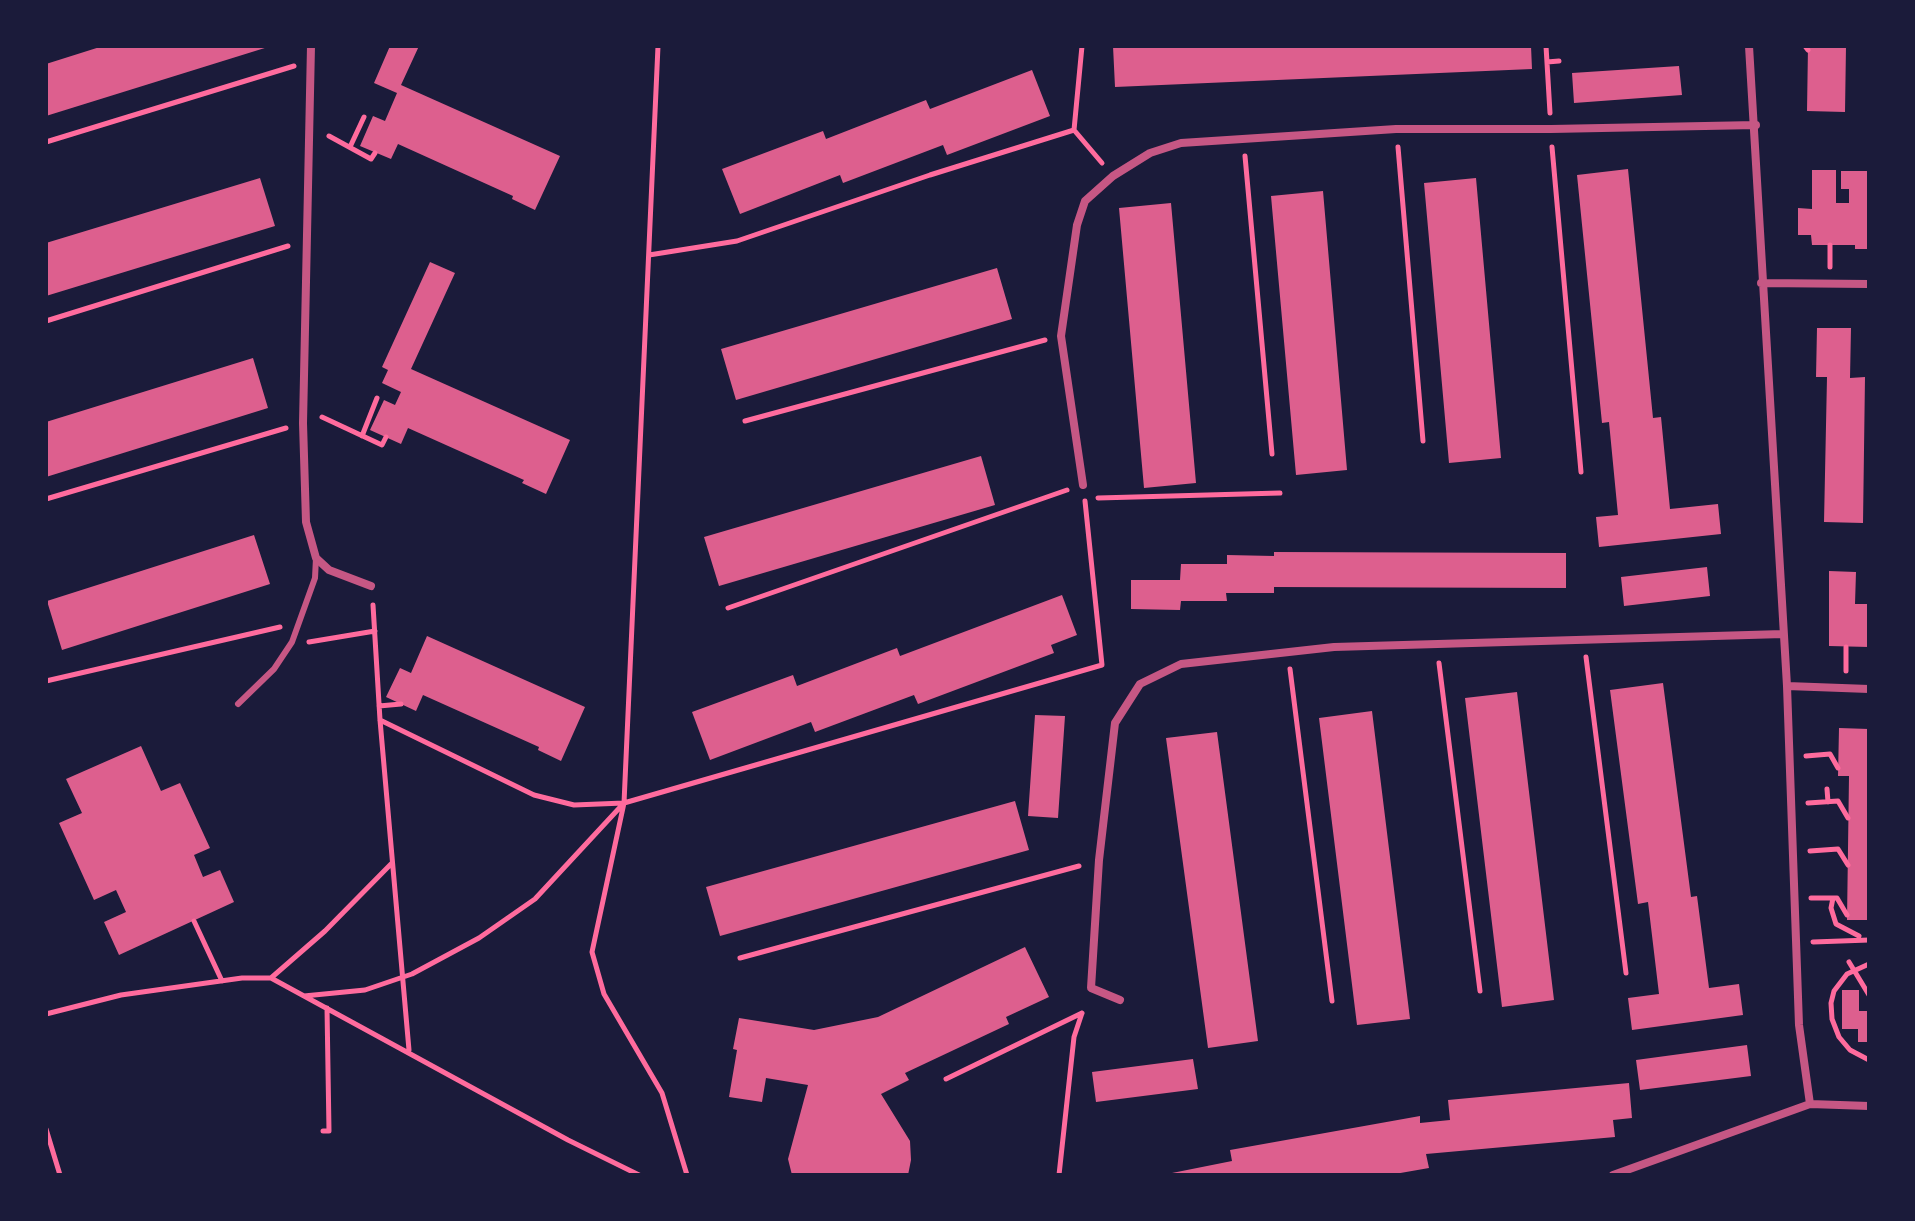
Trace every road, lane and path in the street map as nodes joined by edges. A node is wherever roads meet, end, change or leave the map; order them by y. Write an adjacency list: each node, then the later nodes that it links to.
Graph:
1 (311, 46): 6 (street)
2 (658, 46): 21 (path)
3 (1082, 46): 14 (path)
4 (1546, 46): 8 (path)
5 (1749, 46): 10 (street)
6 (311, 60): 11 (street); 16 (path)
7 (1559, 61): 8 (path)
8 (1547, 62): 13 (path)
9 (364, 117): 17 (path)
10 (1756, 125): 13 (street); 22 (street)
11 (311, 126): 17 (path); 20 (street)
12 (1396, 129): 13 (street); 15 (street); 32 (path)
13 (1551, 129): 34 (path)
14 (1074, 130): 19 (path); 21 (path)
15 (1243, 137): 19 (street); 33 (path)
16 (46, 142)
17 (350, 147): 18 (path)
18 (375, 153)
19 (1113, 176): 25 (street)
20 (309, 240): 24 (path); 27 (street)
21 (649, 255): 58 (path)
22 (1761, 283): 23 (street); 42 (street)
23 (1869, 284)
24 (46, 321)
25 (1061, 336): 28 (path); 35 (street)
26 (377, 398): 30 (path)
27 (303, 408): 29 (street); 30 (path)
28 (745, 421)
29 (303, 423): 37 (path); 38 (street)
30 (362, 436): 31 (path)
31 (386, 437)
32 (1423, 441)
33 (1272, 454)
34 (1581, 472)
35 (1083, 485): 40 (path)
36 (1280, 493): 58 (path)
37 (46, 499)
38 (316, 558): 39 (street); 44 (lane)
39 (371, 586): 41 (path)
40 (728, 608)
41 (375, 631): 44 (path); 52 (path)
42 (1783, 634): 43 (street); 48 (street)
43 (1584, 640): 45 (street); 76 (path)
44 (292, 642): 47 (path); 50 (lane)
45 (1437, 644): 46 (street); 80 (path)
46 (1288, 652): 62 (street); 84 (path)
47 (46, 681)
48 (1787, 686): 49 (street); 54 (street)
49 (1869, 689)
50 (238, 704)
51 (401, 704): 52 (path)
52 (379, 706): 53 (path)
53 (380, 720): 58 (path); 63 (path)
54 (1789, 758): 55 (path); 59 (street)
55 (1838, 768)
56 (1827, 789): 57 (path)
57 (1828, 802): 59 (path); 60 (path)
58 (624, 803): 78 (path); 96 (path)
59 (1791, 804): 61 (street)
60 (1848, 818)
61 (1793, 852): 64 (path); 65 (street)
62 (1099, 860): 72 (path); 83 (street)
63 (392, 863): 77 (path); 78 (path)
64 (1848, 865)
65 (1794, 898): 66 (path); 71 (street)
66 (1833, 898): 67 (path); 69 (path)
67 (1847, 915)
68 (194, 921): 79 (path)
69 (1859, 936)
70 (1869, 940): 71 (path)
71 (1796, 942): 90 (street)
72 (740, 958)
73 (1849, 962): 75 (path)
74 (1869, 964): 75 (path)
75 (1854, 971): 81 (path); 88 (path)
76 (1626, 973)
77 (271, 978): 79 (path); 82 (path)
78 (401, 978): 82 (path); 87 (path)
79 (222, 981): 86 (path)
80 (1480, 991)
81 (1869, 995)
82 (304, 996): 85 (path)
83 (1120, 1000)
84 (1332, 1001)
85 (327, 1007): 87 (path); 93 (path)
86 (46, 1014)
87 (409, 1051): 95 (path)
88 (1869, 1060)
89 (946, 1079): 97 (path)
90 (1810, 1104): 91 (street); 98 (street)
91 (1869, 1106)
92 (46, 1129): 94 (path)
93 (323, 1131)
94 (60, 1175)
95 (639, 1175)
96 (687, 1175)
97 (1059, 1175)
98 (1613, 1175)

